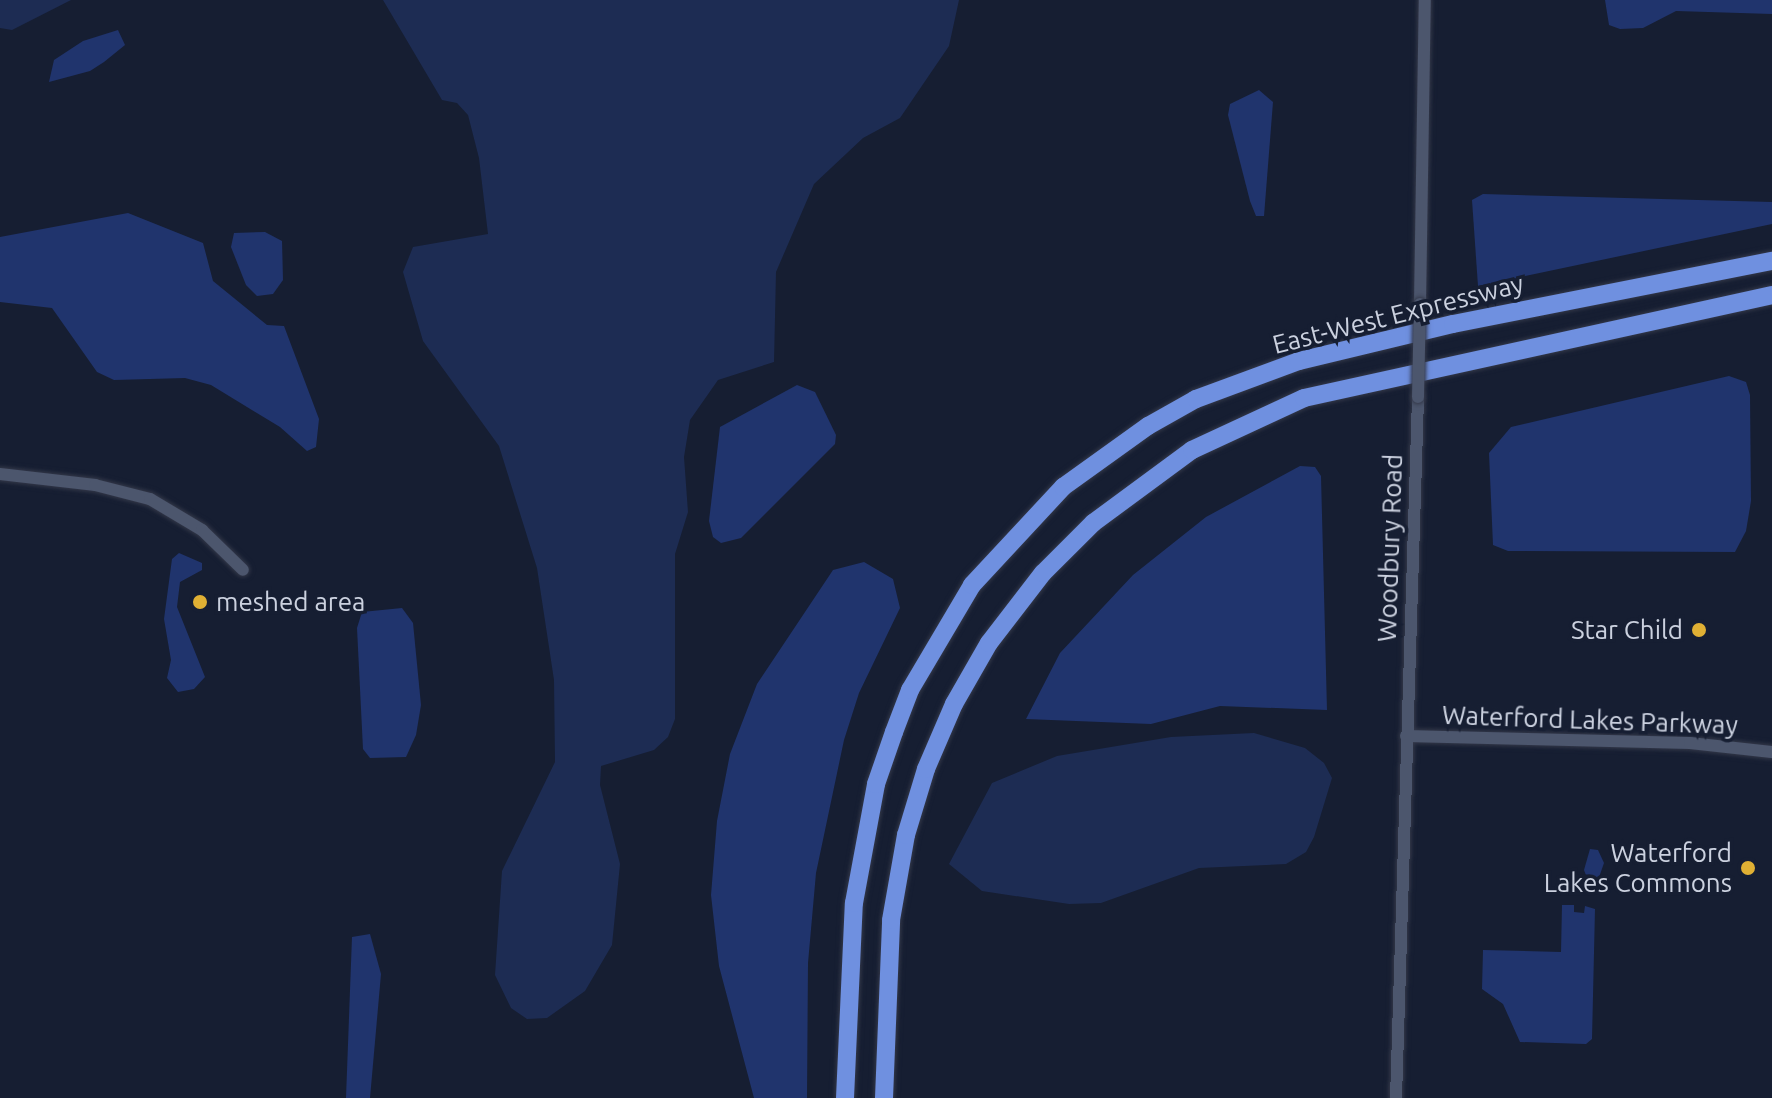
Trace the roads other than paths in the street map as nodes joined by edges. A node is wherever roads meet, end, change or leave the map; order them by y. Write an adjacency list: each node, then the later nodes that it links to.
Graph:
1 (1425, 0): 6 (street, Woodbury Road, bridge)
2 (1772, 261): 8 (highway, East-West Expressway)
3 (1772, 295): 9 (highway)
4 (0, 474): 5 (street)
5 (243, 570)
6 (1406, 736): 7 (street, Waterford Lakes Parkway); 10 (street, Woodbury Road)
7 (1772, 752)
8 (845, 1098)
9 (884, 1098)
10 (1396, 1098)

